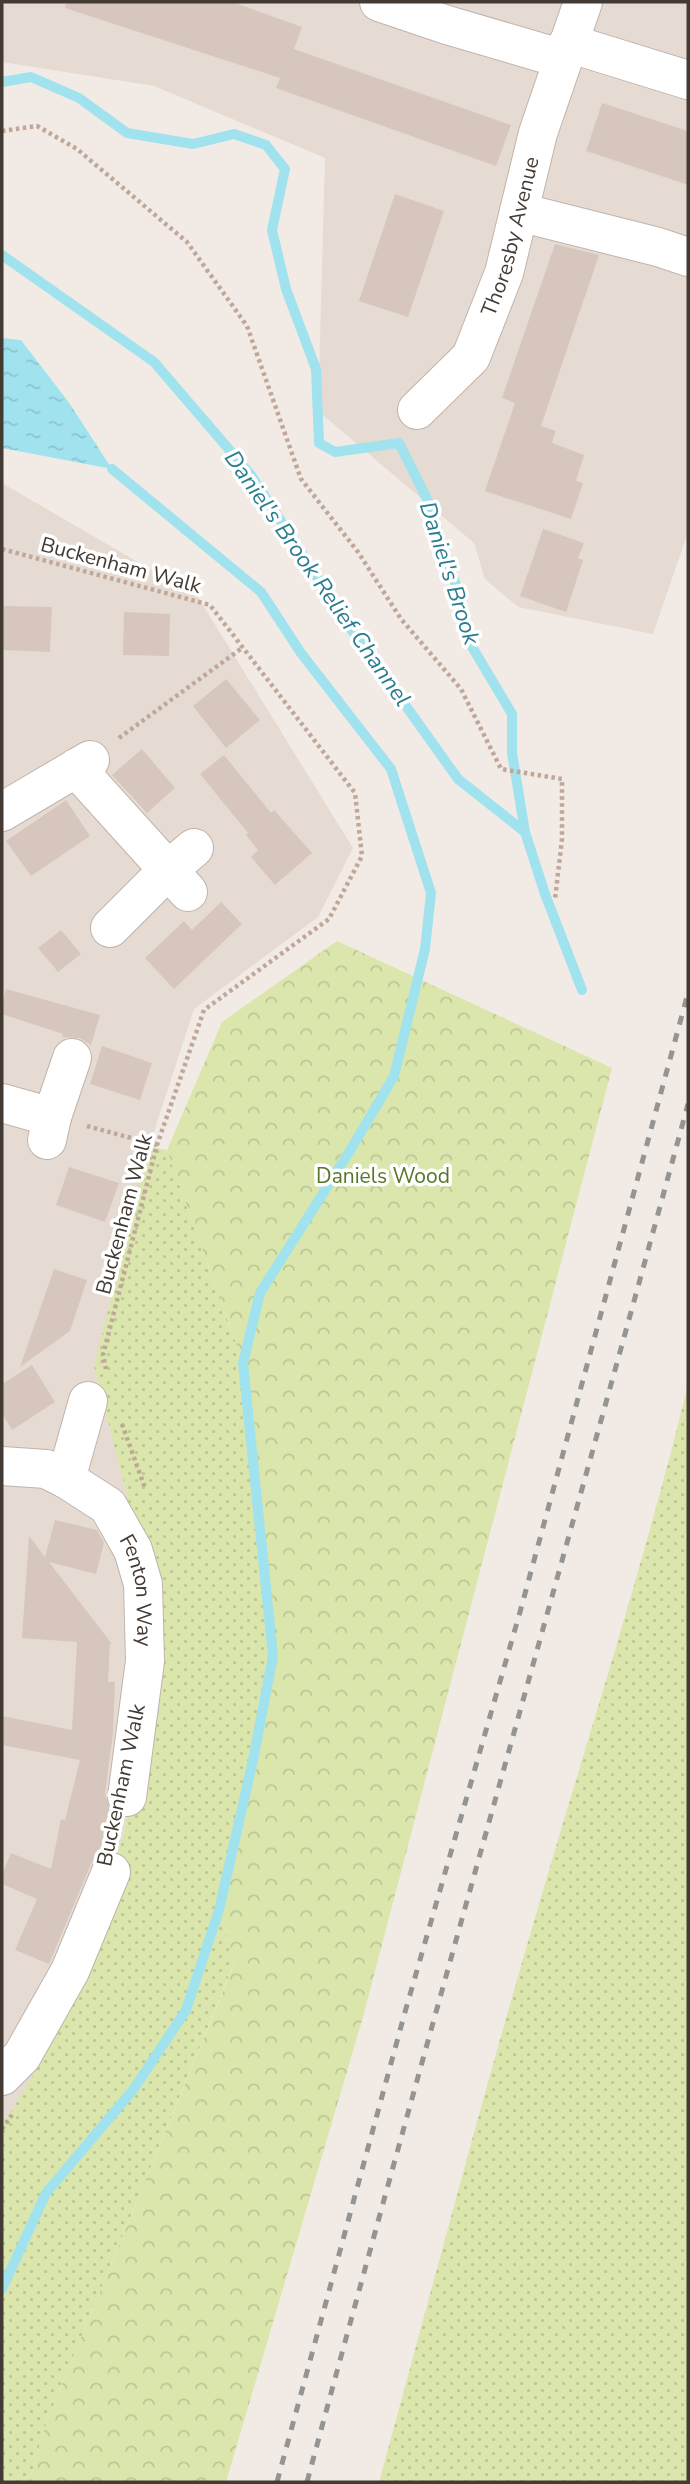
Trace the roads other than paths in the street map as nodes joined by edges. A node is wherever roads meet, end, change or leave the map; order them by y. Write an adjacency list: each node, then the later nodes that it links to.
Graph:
1 (379, 2): 3 (street)
2 (583, 2): 3 (street, Thoresby Avenue)
3 (566, 51): 4 (street); 5 (street, Thoresby Avenue)
4 (688, 80)
5 (519, 212): 6 (street); 7 (street, Thoresby Avenue)
6 (688, 257)
7 (417, 410)
8 (2, 812): 9 (street)
9 (110, 928)
10 (72, 1058): 11 (street)
11 (2, 1102)
12 (105, 1397): 14 (street)
13 (2, 1466): 14 (street, Fenton Way)
14 (66, 1479): 15 (street, Fenton Way)
15 (127, 1797)
16 (111, 1872): 17 (street)
17 (9, 2092)

